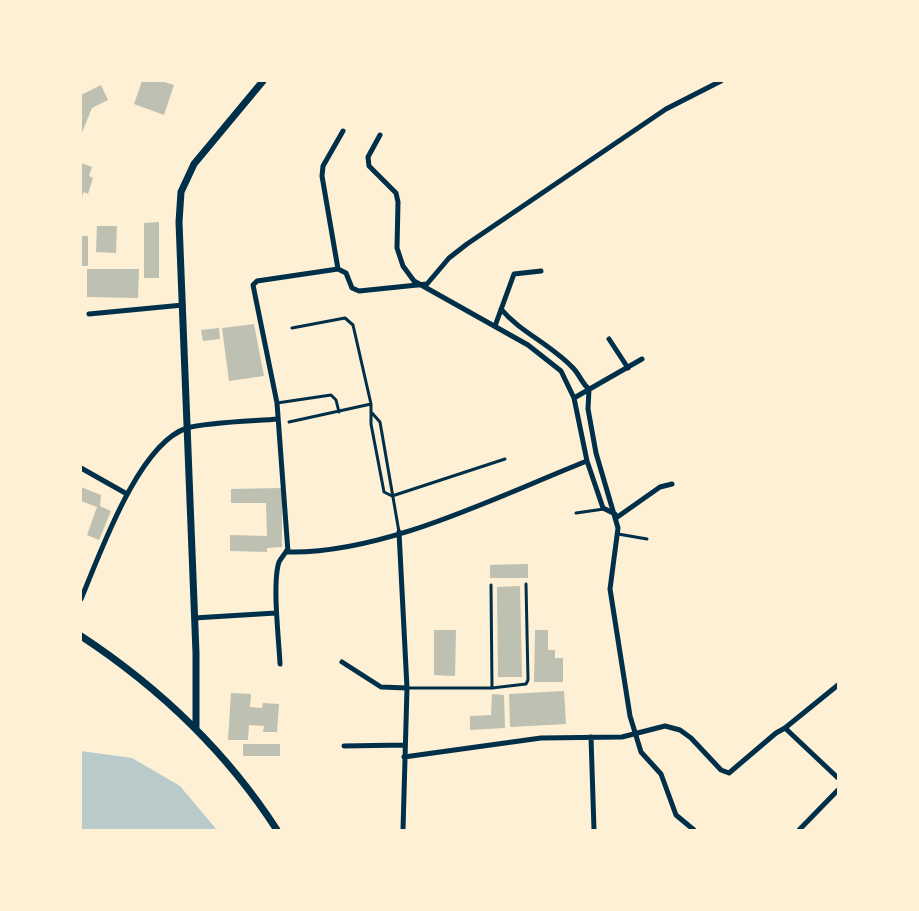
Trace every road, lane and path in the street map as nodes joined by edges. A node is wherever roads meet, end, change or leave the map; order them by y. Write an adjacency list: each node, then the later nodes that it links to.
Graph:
1 (263, 81): 8 (street)
2 (721, 81): 7 (street)
3 (343, 132): 5 (street)
4 (380, 135): 7 (street)
5 (338, 269): 7 (street); 18 (street)
6 (542, 271): 9 (street)
7 (420, 285): 11 (street)
8 (183, 304): 10 (street); 24 (street)
9 (501, 309): 11 (street); 16 (street)
10 (89, 314)
11 (495, 326): 17 (street)
12 (292, 328): 19 (lane)
13 (609, 339): 15 (street)
14 (642, 359): 15 (street)
15 (628, 368): 16 (street)
16 (590, 389): 17 (street); 33 (street)
17 (574, 398): 26 (street)
18 (277, 403): 20 (lane); 22 (street)
19 (371, 404): 20 (lane); 21 (lane)
20 (339, 412): 23 (lane)
21 (372, 413): 30 (lane); 30 (lane)
22 (278, 419): 24 (street); 37 (street)
23 (289, 422)
24 (186, 428): 29 (street); 42 (street)
25 (506, 459): 30 (lane)
26 (587, 461): 31 (street); 34 (street)
27 (81, 468): 29 (street)
28 (672, 484): 33 (street)
29 (127, 494): 40 (street)
30 (392, 496): 34 (lane)
31 (604, 509): 32 (lane); 33 (street)
32 (576, 513)
33 (616, 516): 35 (street)
34 (399, 532): 37 (street); 47 (street)
35 (618, 534): 36 (lane); 51 (street)
36 (647, 539)
37 (287, 550): 41 (street)
38 (526, 584): 48 (lane)
39 (490, 585): 48 (lane)
40 (81, 599)
41 (276, 613): 42 (street); 45 (street)
42 (194, 618): 49 (street)
43 (81, 636): 49 (street)
44 (342, 662): 47 (street)
45 (280, 664)
46 (838, 685): 50 (street)
47 (406, 688): 48 (lane); 53 (street)
48 (492, 688)
49 (196, 728): 58 (street)
50 (785, 728): 51 (street); 56 (street)
51 (635, 733): 52 (street); 61 (street)
52 (591, 737): 55 (street); 60 (street)
53 (404, 745): 54 (street); 55 (street)
54 (344, 746)
55 (404, 757): 59 (street)
56 (838, 778)
57 (838, 790): 62 (street)
58 (277, 830)
59 (403, 830)
60 (594, 830)
61 (694, 830)
62 (799, 830)

